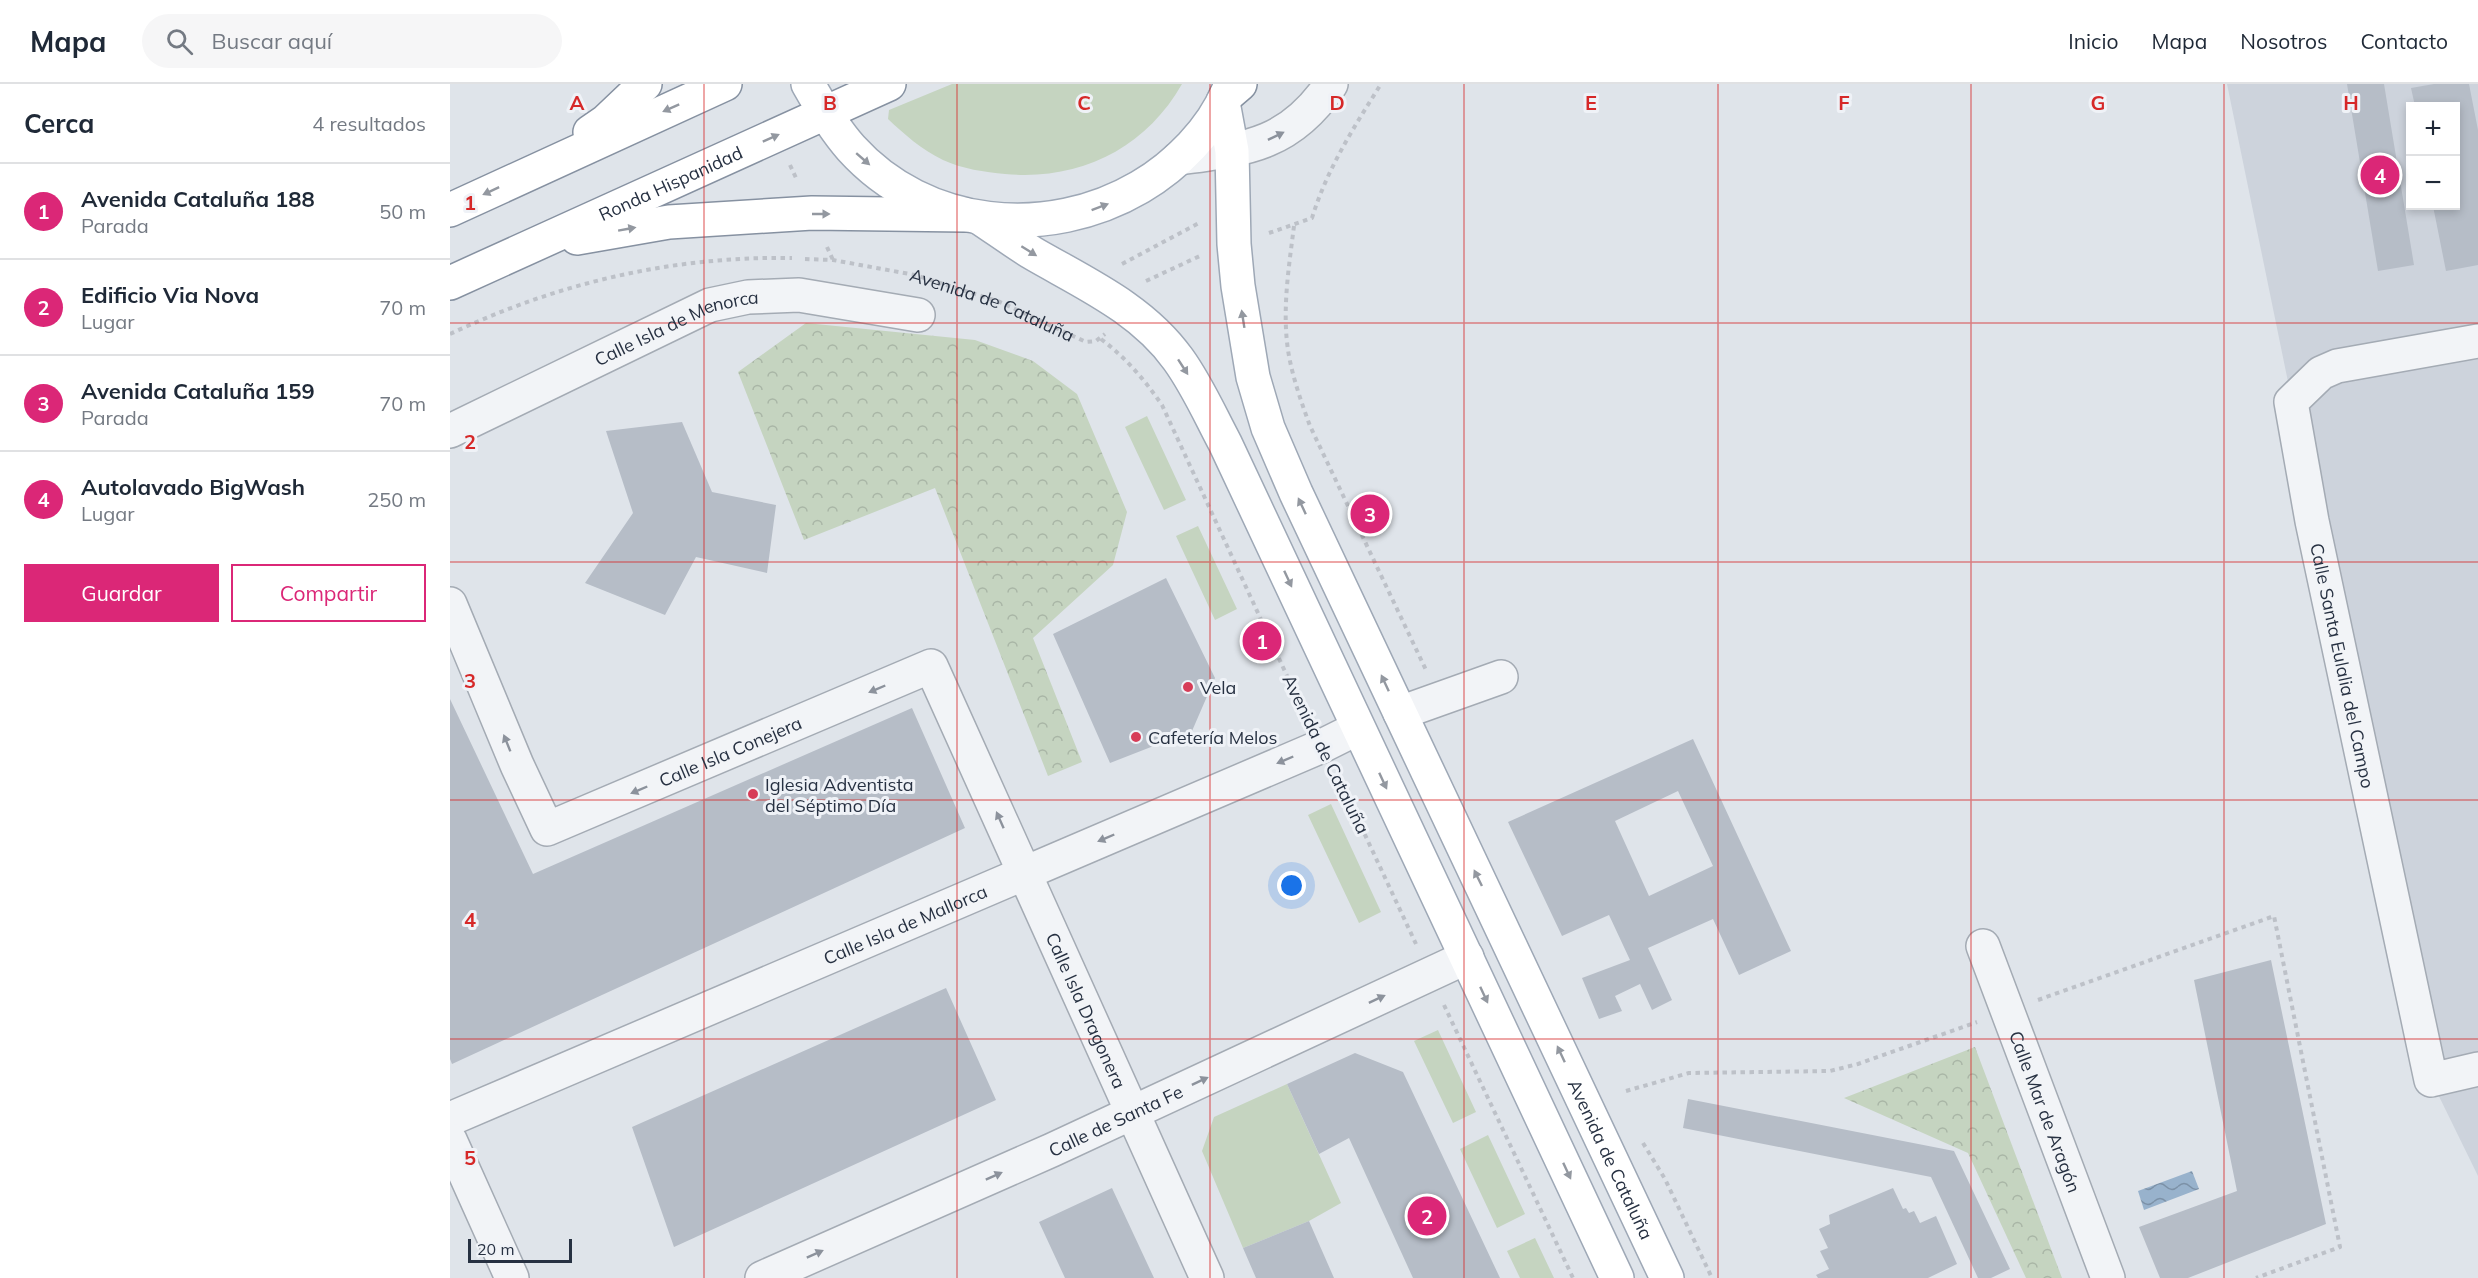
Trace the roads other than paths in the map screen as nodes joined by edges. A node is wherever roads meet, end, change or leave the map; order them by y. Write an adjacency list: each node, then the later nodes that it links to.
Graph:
1 (645, 84): 10 (main road)
2 (725, 84): 10 (main road, one-way to 10)
3 (808, 84): 7 (main road, Avenida de Cataluña)
4 (889, 84): 7 (main road, Ronda Hispanidad)
5 (1331, 84): 8 (street, one-way to 5)
6 (1230, 92): 8 (main road, Avenida de Cataluña); 9 (main road, Avenida de Cataluña)
7 (825, 114): 12 (main road, Avenida de Cataluña, one-way to 12); 13 (main road, Ronda Hispanidad, one-way to 7)
8 (1232, 151): 9 (street); 20 (main road, Avenida de Cataluña, one-way to 8)
9 (1179, 158): 12 (main road, Avenida de Cataluña, one-way to 9)
10 (532, 171): 11 (main road, one-way to 11)
11 (450, 210)
12 (973, 217): 13 (main road, one-way to 12); 21 (main road, Avenida de Cataluña, one-way to 21)
13 (528, 246): 14 (main road, Ronda Hispanidad)
14 (450, 283)
15 (918, 315): 17 (street, Calle Isla de Menorca)
16 (2478, 341): 25 (street, Calle Santa Eulalia del Campo)
17 (450, 430)
18 (450, 604): 22 (street, Calle Isla Conejera, one-way to 18)
19 (1501, 678): 20 (street)
20 (1400, 713): 33 (main road, Avenida de Cataluña, one-way to 20)
21 (1358, 728): 22 (street, Calle Isla de Mallorca, one-way to 22); 24 (main road, Avenida de Cataluña, one-way to 24)
22 (1024, 873): 26 (street, Calle Isla Dragonera); 27 (street, Calle Isla de Mallorca)
23 (1983, 946): 34 (street, Calle Mar de Aragón)
24 (1467, 957): 26 (street, Calle de Santa Fe, one-way to 24); 32 (main road, Avenida de Cataluña, one-way to 32)
25 (2478, 1069)
26 (1132, 1113): 30 (street, Calle de Santa Fe, one-way to 26); 31 (street, Calle Isla Dragonera)
27 (450, 1119)
28 (450, 1140): 29 (street)
29 (512, 1278)
30 (762, 1278)
31 (1207, 1278)
32 (1617, 1278)
33 (1667, 1278)
34 (2108, 1278)

